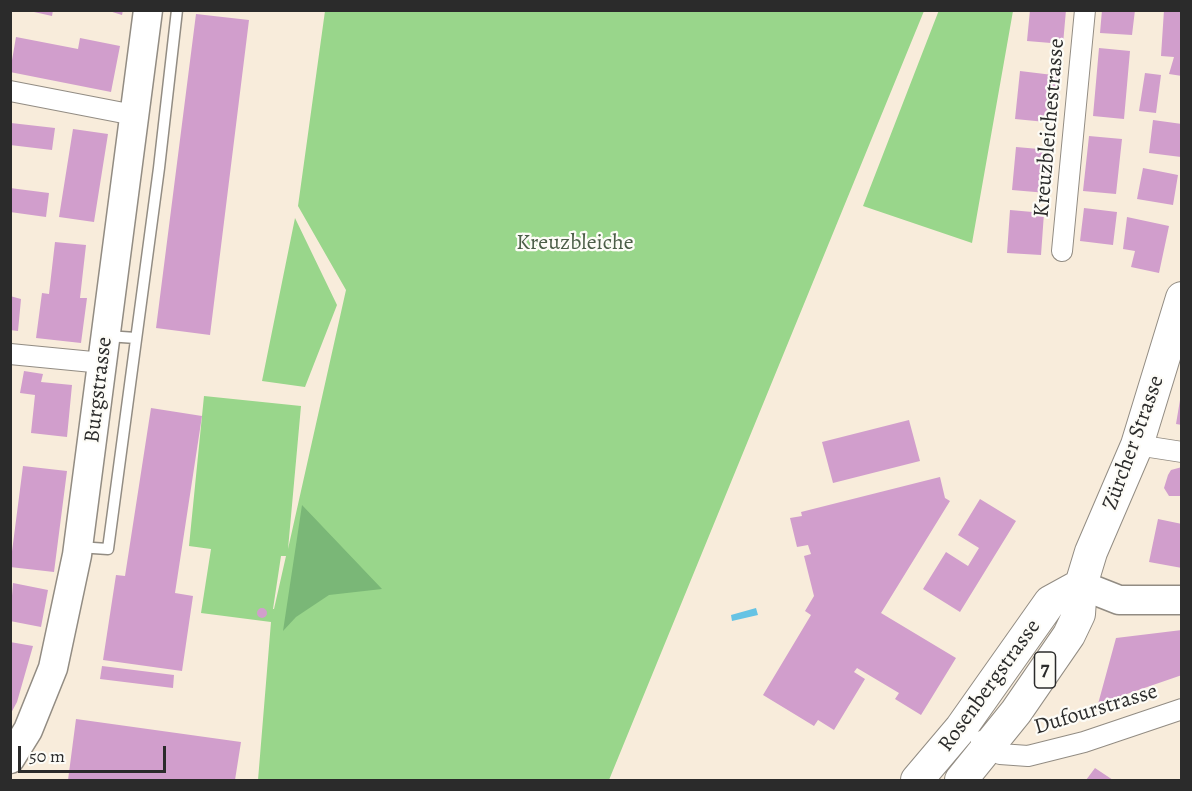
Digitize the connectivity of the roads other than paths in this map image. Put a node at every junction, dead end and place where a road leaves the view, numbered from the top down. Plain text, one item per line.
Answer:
1 (148, 10) edge
2 (177, 10) edge
3 (1085, 10) edge
4 (10, 91) edge
5 (134, 115) junction
6 (1062, 251) dead end
7 (1182, 298) edge
8 (136, 338) junction
9 (104, 349) junction
10 (10, 354) edge
11 (1137, 445) junction
12 (1182, 452) edge
13 (78, 547) junction
14 (1080, 585) junction
15 (1182, 600) edge
16 (1182, 709) edge
17 (961, 728) junction
18 (989, 747) junction
19 (10, 759) edge
20 (917, 780) edge
21 (961, 780) edge

1 - 5 main road, Burgstrasse
2 - 8 lane
3 - 6 street, Kreuzbleichestrasse
4 - 5 street
5 - 9 main road, Burgstrasse
7 - 11 main road, Zürcher Strasse / 7
8 - 9 lane
8 - 13 lane
9 - 10 street
9 - 13 main road, Burgstrasse
11 - 12 street
11 - 14 main road, Zürcher Strasse / 7
13 - 19 main road, Burgstrasse
14 - 15 main road
14 - 17 main road, Rosenbergstrasse / 7
14 - 18 main road, Rosenbergstrasse / 7
16 - 18 street, Dufourstrasse
17 - 18 street, Dufourstrasse
17 - 20 main road, Rosenbergstrasse / 7
18 - 21 main road, Rosenbergstrasse / 7

